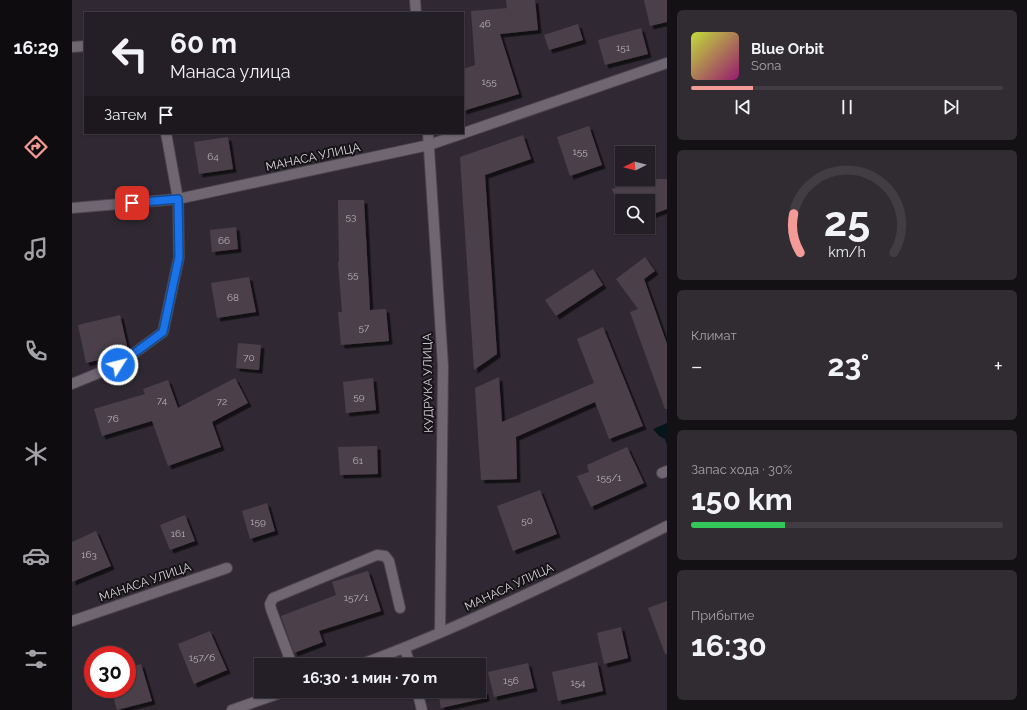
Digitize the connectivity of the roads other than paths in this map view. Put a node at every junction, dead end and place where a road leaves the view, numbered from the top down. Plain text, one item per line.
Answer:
1 (415, 0) edge
2 (416, 12) edge
3 (84, 46) edge
4 (72, 47) edge
5 (667, 62) edge
6 (464, 133) edge
7 (166, 134) edge
8 (428, 134) edge
9 (461, 134) edge
10 (429, 145) junction
11 (178, 199) junction
12 (72, 208) edge
13 (72, 384) edge
14 (667, 526) edge
15 (227, 568) dead end
16 (400, 608) dead end
17 (72, 621) edge
18 (440, 633) junction
19 (405, 649) junction
20 (289, 658) edge
21 (379, 658) edge
22 (408, 658) edge
23 (266, 698) edge
24 (419, 698) edge
25 (232, 710) edge
26 (422, 710) edge

1 - 2 street
3 - 4 street
5 - 6 street, МАНАСА УЛИЦА
7 - 11 street
8 - 10 street, КУДРУКА УЛИЦА
9 - 10 street, МАНАСА УЛИЦА
10 - 11 street, МАНАСА УЛИЦА
10 - 18 street, КУДРУКА УЛИЦА
11 - 12 street, МАНАСА УЛИЦА
11 - 13 street
14 - 18 street, МАНАСА УЛИЦА
15 - 17 street, МАНАСА УЛИЦА
16 - 20 street
18 - 19 street, МАНАСА УЛИЦА
19 - 21 street, МАНАСА УЛИЦА
19 - 22 street
23 - 25 street
24 - 26 street

